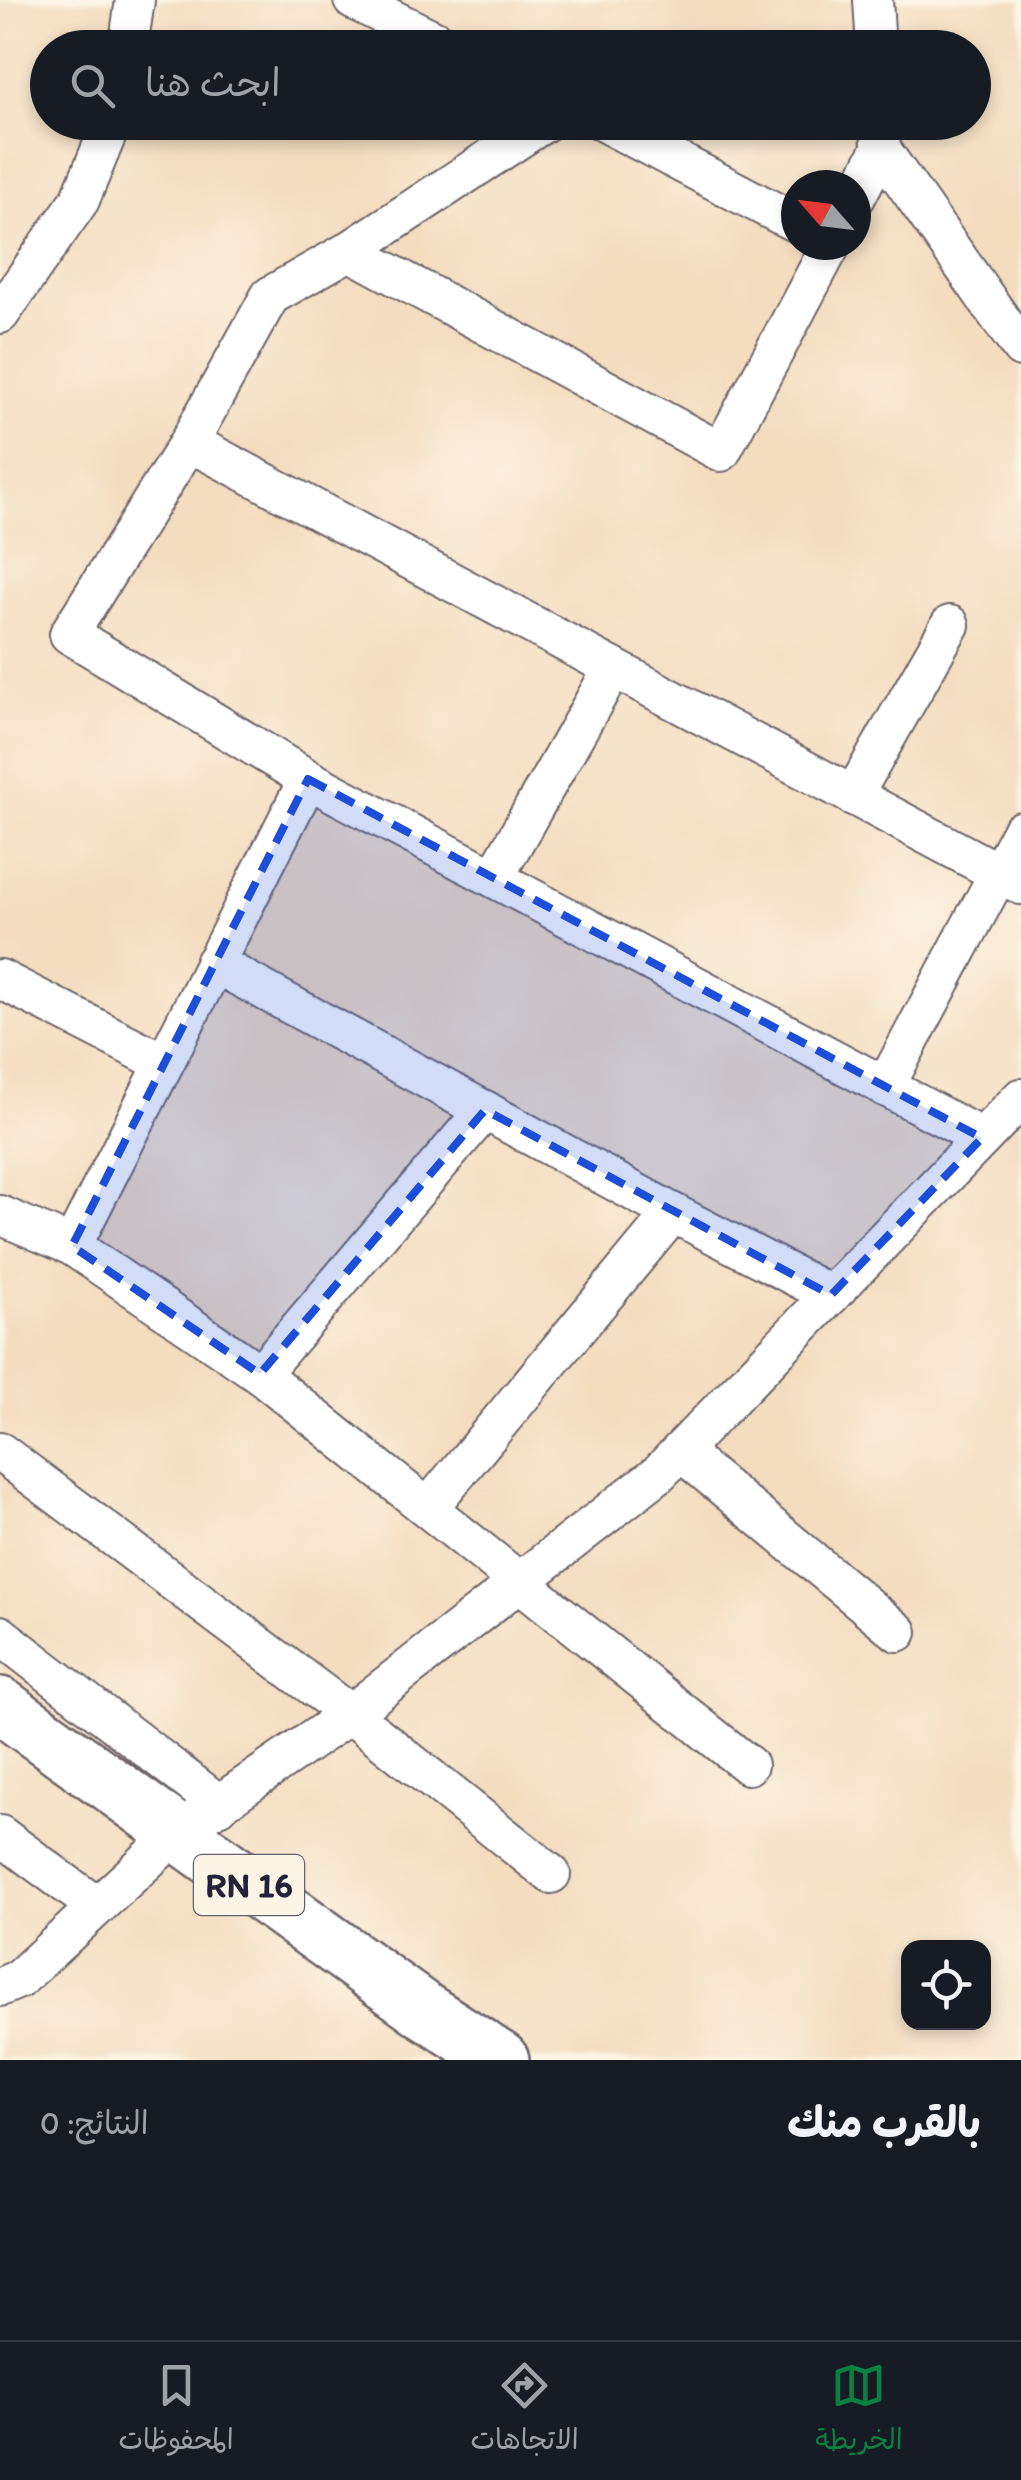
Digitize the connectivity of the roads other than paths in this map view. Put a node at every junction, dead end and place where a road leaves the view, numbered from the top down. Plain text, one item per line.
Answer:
1 (135, 0) edge
2 (353, 0) edge
3 (868, 2) edge
4 (131, 30) edge
5 (414, 30) edge
6 (873, 30) edge
7 (105, 140) edge
8 (518, 140) edge
9 (637, 140) edge
10 (878, 140) edge
11 (883, 140) edge
12 (867, 170) edge
13 (781, 215) edge
14 (349, 251) junction
15 (823, 260) edge
16 (0, 314) edge
17 (1021, 348) edge
18 (189, 442) junction
19 (950, 626) dead end
20 (613, 668) junction
21 (308, 779) junction
22 (854, 796) junction
23 (1021, 831) edge
24 (494, 878) junction
25 (1009, 878) edge
26 (214, 963) junction
27 (0, 980) edge
28 (164, 1063) junction
29 (885, 1086) junction
30 (1021, 1098) edge
31 (484, 1110) junction
32 (982, 1138) junction
33 (673, 1213) junction
34 (0, 1215) edge
35 (72, 1246) junction
36 (831, 1294) junction
37 (260, 1374) junction
38 (680, 1451) junction
39 (0, 1452) edge
40 (428, 1508) junction
41 (520, 1582) junction
42 (898, 1632) dead end
43 (0, 1634) edge
44 (0, 1705) edge
45 (350, 1714) junction
46 (748, 1765) dead end
47 (198, 1819) junction
48 (0, 1835) edge
49 (551, 1874) dead end
50 (96, 1906) junction
51 (0, 1987) edge
52 (500, 2060) edge

1 - 4 street
2 - 5 street
3 - 6 street
7 - 16 street
8 - 14 street
9 - 13 street
10 - 12 street
11 - 17 street
14 - 15 street
14 - 18 street
18 - 20 street
18 - 21 street
19 - 22 street
20 - 22 street
20 - 24 street
21 - 24 street
21 - 26 street
22 - 25 street
23 - 25 street
24 - 29 street
25 - 29 street
26 - 28 street
26 - 31 street
27 - 28 street
28 - 35 street
29 - 32 street
30 - 32 street
31 - 33 street
31 - 37 street
32 - 36 street
33 - 36 street
33 - 40 street
34 - 35 street
35 - 37 street
36 - 38 street
37 - 40 street
38 - 41 street
38 - 42 street
39 - 45 street
40 - 41 street
41 - 45 street
41 - 46 street
43 - 47 street
44 - 47 main road, RN 16
45 - 47 street
45 - 49 street
47 - 50 street
47 - 52 main road, RN 16
48 - 50 street
50 - 51 street

